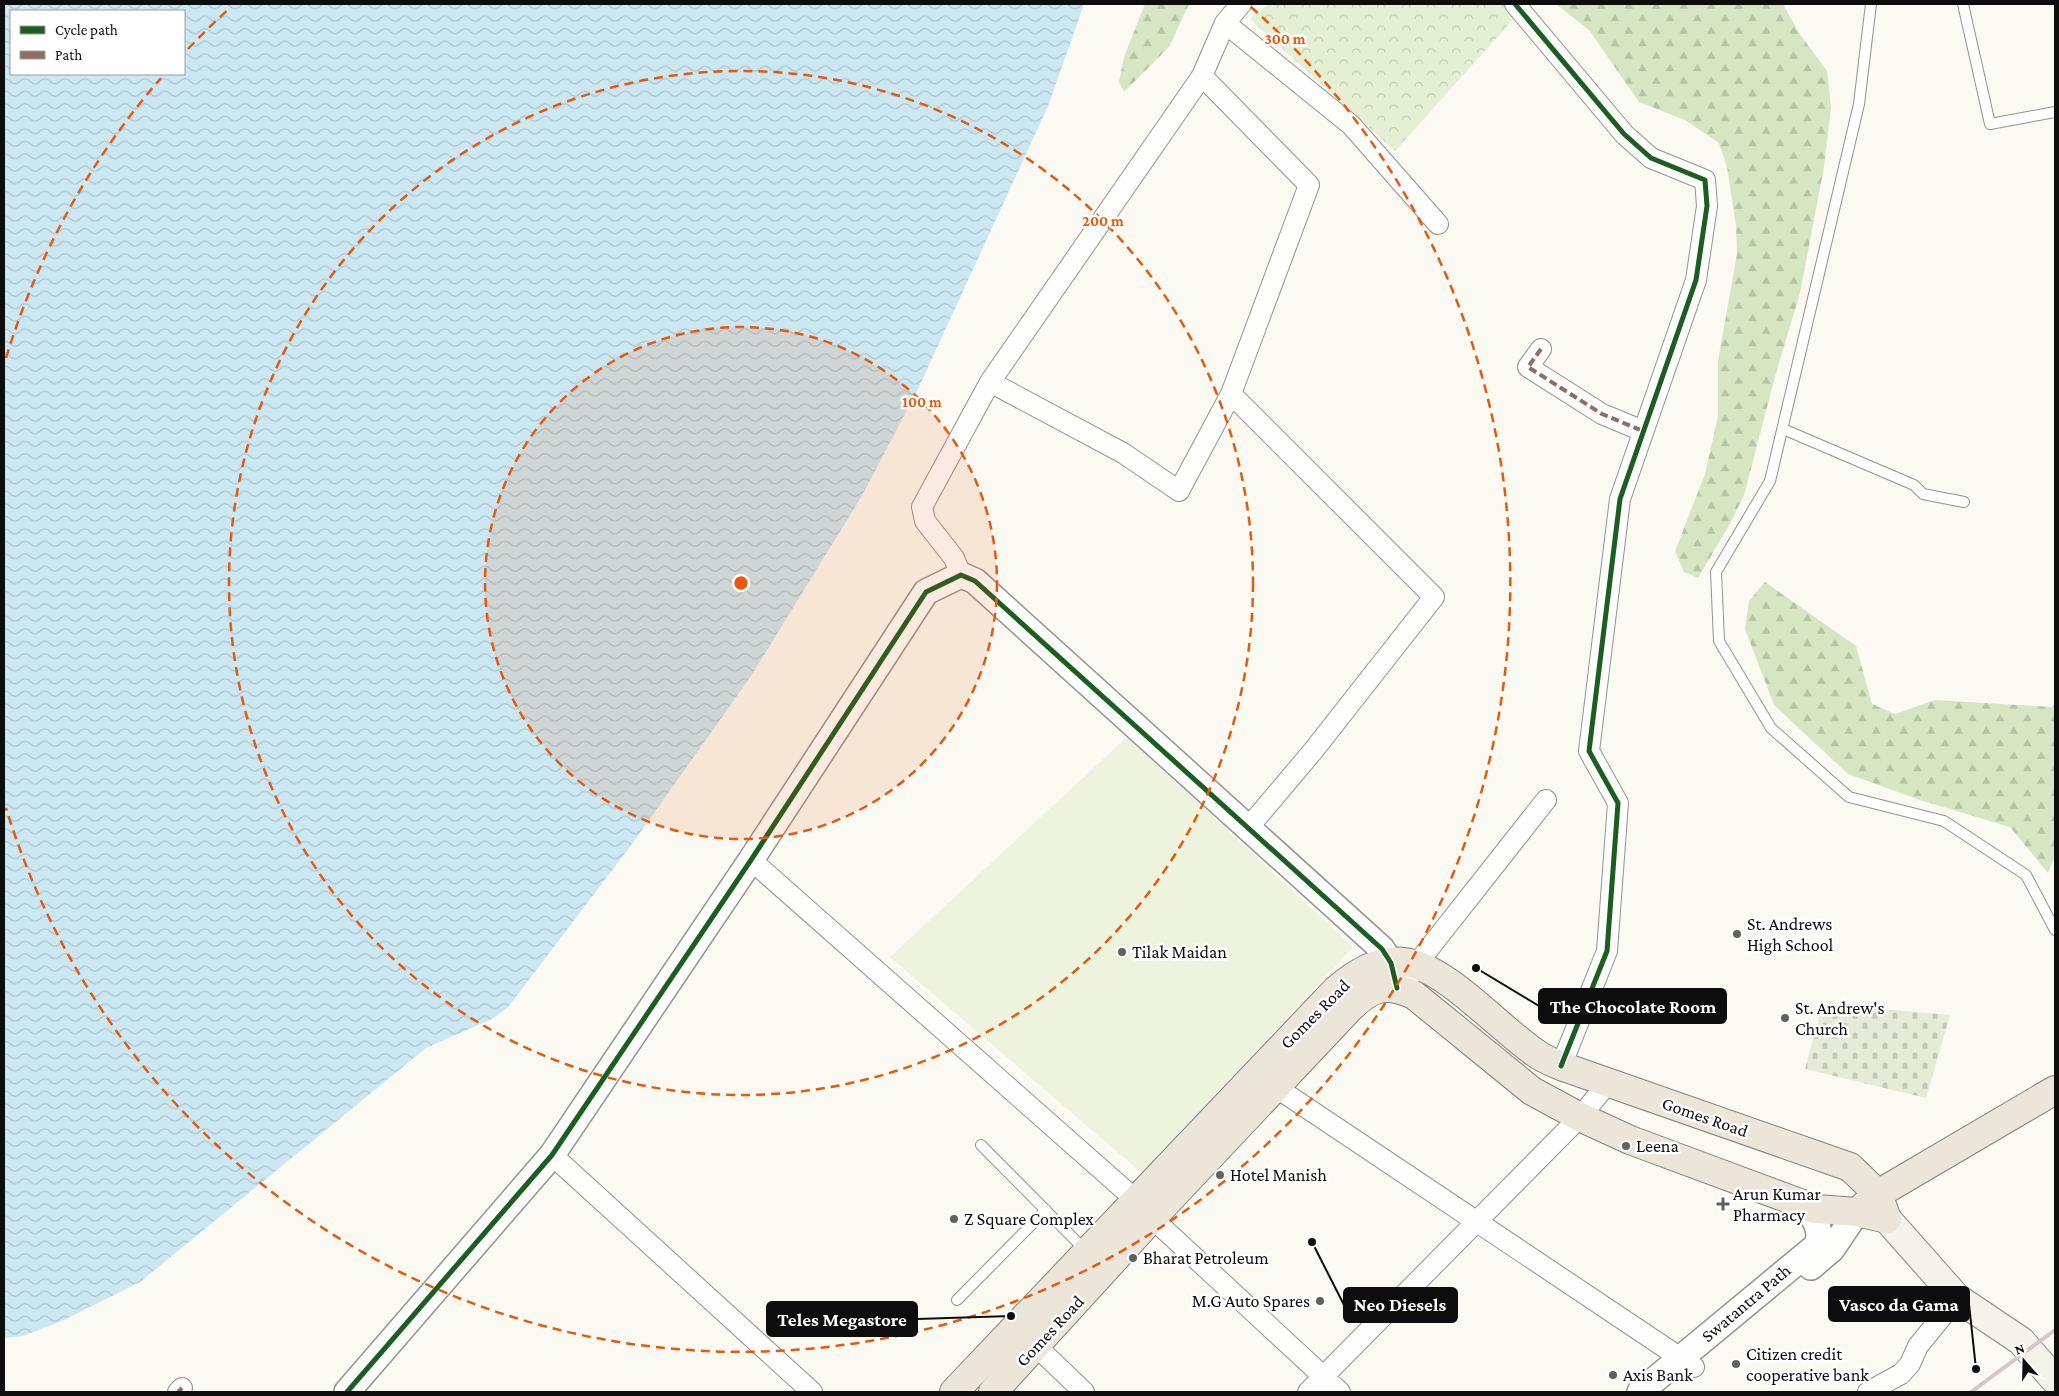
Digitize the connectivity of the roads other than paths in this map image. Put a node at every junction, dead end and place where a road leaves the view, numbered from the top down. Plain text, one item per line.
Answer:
1 (1241, 4) edge
2 (1515, 4) edge
3 (1871, 4) edge
4 (1963, 4) edge
5 (1225, 23) junction
6 (1202, 76) junction
7 (2055, 112) edge
8 (1438, 224) dead end
9 (1540, 349) dead end
10 (990, 382) junction
11 (1231, 394) junction
12 (1783, 429) junction
13 (1642, 431) junction
14 (1964, 502) dead end
15 (960, 575) junction
16 (1546, 800) dead end
17 (1248, 828) junction
18 (751, 860) junction
19 (2055, 930) edge
20 (1402, 976) junction
21 (1561, 1066) junction
22 (1608, 1083) junction
23 (1277, 1088) junction
24 (2055, 1090) edge
25 (1580, 1117) junction
26 (980, 1145) dead end
27 (552, 1155) junction
28 (1878, 1194) junction
29 (1802, 1204) junction
30 (1046, 1210) junction
31 (1145, 1210) junction
32 (1857, 1212) junction
33 (1887, 1219) junction
34 (1475, 1222) junction
35 (1088, 1253) junction
36 (1957, 1298) junction
37 (957, 1300) dead end
38 (1036, 1346) junction
39 (1687, 1362) junction
40 (1324, 1377) junction
41 (2055, 1380) edge
42 (348, 1392) edge
43 (812, 1392) edge
44 (954, 1392) edge
45 (992, 1392) edge
46 (1084, 1392) edge
47 (1308, 1392) edge
48 (1340, 1392) edge
49 (1640, 1392) edge
50 (1665, 1392) edge
51 (1868, 1392) edge

1 - 5 street
2 - 13 street
3 - 12 lane
4 - 7 lane
5 - 6 street
5 - 8 street
6 - 10 street
6 - 11 street
9 - 13 street
10 - 11 street
10 - 15 street
11 - 17 street
12 - 14 lane
12 - 19 lane
13 - 21 street
15 - 17 street
15 - 18 street
16 - 20 street
17 - 20 street
18 - 27 street
18 - 31 street
20 - 21 main road, Gomes Road
20 - 23 main road, Gomes Road
20 - 25 main road
20 - 31 main road, Gomes Road
21 - 22 main road, Gomes Road
22 - 25 street
22 - 28 main road, Gomes Road
23 - 31 main road, Gomes Road
23 - 34 street
24 - 28 main road
25 - 29 main road
25 - 34 street
26 - 30 lane
27 - 42 street
27 - 43 street
28 - 32 main road
28 - 33 main road
29 - 32 main road
29 - 39 street, Swatantra Path
30 - 35 lane
30 - 37 lane
31 - 35 main road, Gomes Road
31 - 38 main road, Gomes Road
31 - 40 street
32 - 33 main road
32 - 39 street, Swatantra Path
33 - 36 main road
34 - 39 street
34 - 40 street
35 - 44 main road, Gomes Road
36 - 41 main road
36 - 51 street
38 - 45 main road, Gomes Road
38 - 46 street
39 - 49 street, Swatantra Path
39 - 50 street, Swatantra Path
40 - 47 street
40 - 48 street

